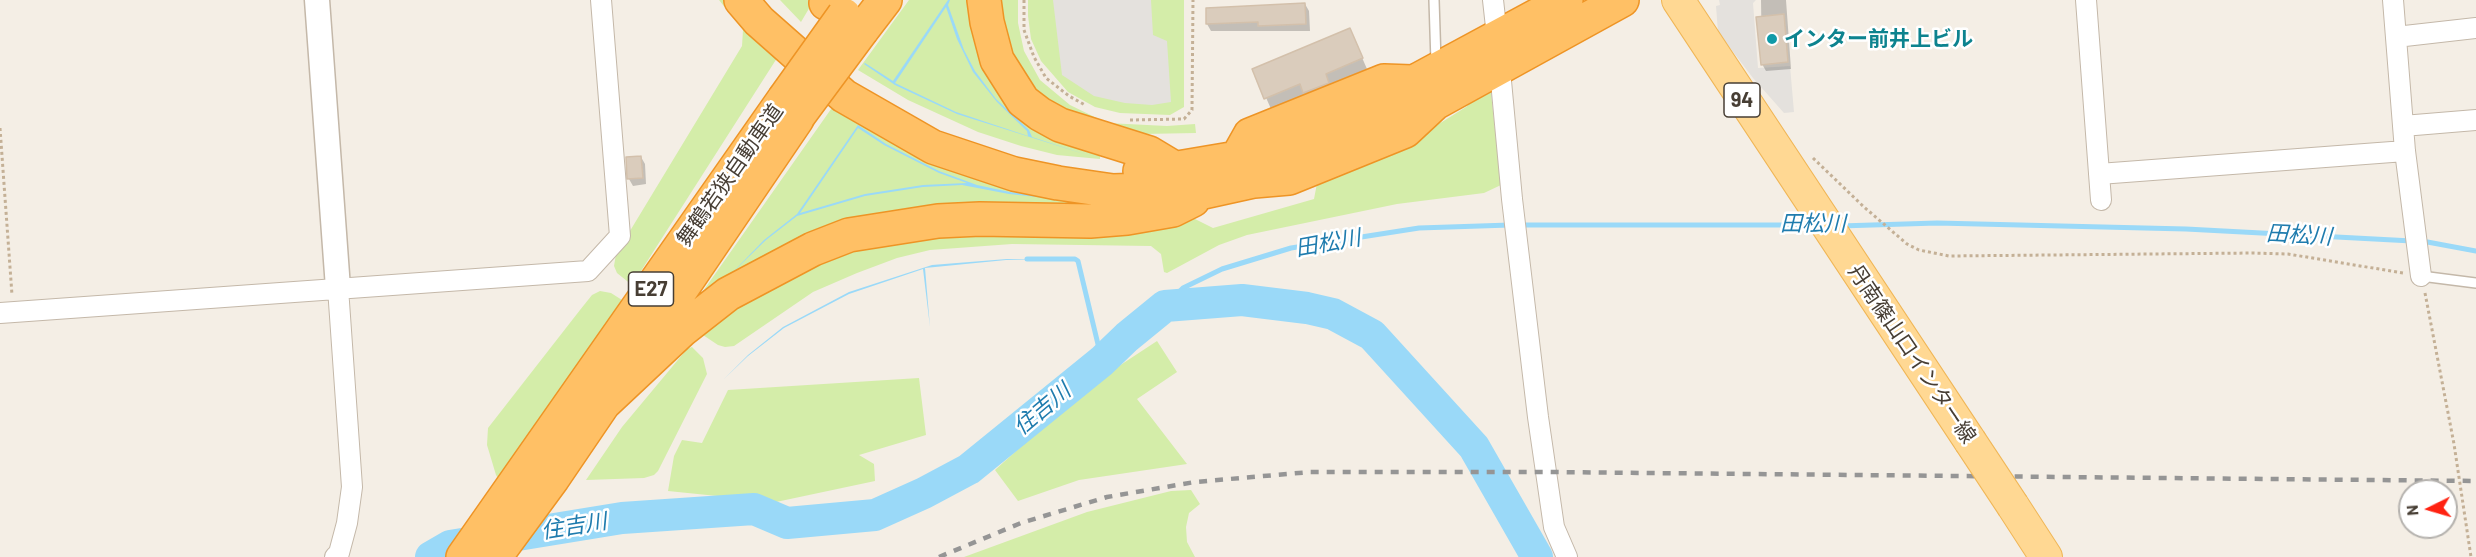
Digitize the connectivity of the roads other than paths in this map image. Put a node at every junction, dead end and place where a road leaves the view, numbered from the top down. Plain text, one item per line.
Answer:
1 (317, 0) edge
2 (601, 0) edge
3 (741, 0) edge
4 (767, 0) edge
5 (885, 0) edge
6 (984, 0) edge
7 (1434, 0) edge
8 (1493, 0) edge
9 (1566, 0) edge
10 (1622, 0) edge
11 (1678, 0) edge
12 (2086, 0) edge
13 (2393, 0) edge
14 (843, 10) edge
15 (1496, 27) dead end
16 (1533, 28) junction
17 (2476, 28) edge
18 (2396, 37) junction
19 (1501, 81) dead end
20 (1428, 85) junction
21 (784, 101) junction
22 (2476, 120) edge
23 (2403, 126) junction
24 (2405, 151) junction
25 (1174, 168) junction
26 (1246, 170) junction
27 (2099, 174) junction
28 (1204, 192) junction
29 (2101, 200) dead end
30 (2420, 268) joint
31 (2476, 283) edge
32 (338, 288) junction
33 (6, 312) edge
34 (602, 405) junction
35 (335, 557) edge
36 (463, 557) edge
37 (495, 557) edge
38 (1567, 557) edge
39 (2046, 557) edge

1 - 32 street
2 - 32 street
3 - 28 highway
4 - 25 highway
5 - 14 highway, 舞鶴若狭自動車道 / E27
6 - 25 highway
7 - 20 lane
8 - 15 street
9 - 16 highway
10 - 16 highway
11 - 39 main road, 丹南篠山口インター線 / 94, bridge
12 - 27 street
13 - 18 street
14 - 21 highway, 舞鶴若狭自動車道 / E27, bridge
14 - 21 highway
16 - 20 highway
17 - 18 street
18 - 23 street
19 - 38 street
20 - 26 highway
20 - 26 highway
21 - 34 highway, 舞鶴若狭自動車道 / E27
21 - 36 highway, 舞鶴若狭自動車道 / E27
22 - 23 street
23 - 24 street
24 - 27 street
24 - 30 street
25 - 26 highway
26 - 28 highway
27 - 29 street
28 - 34 highway
30 - 31 lane
32 - 33 street
32 - 35 street
34 - 37 highway, 舞鶴若狭自動車道 / E27

